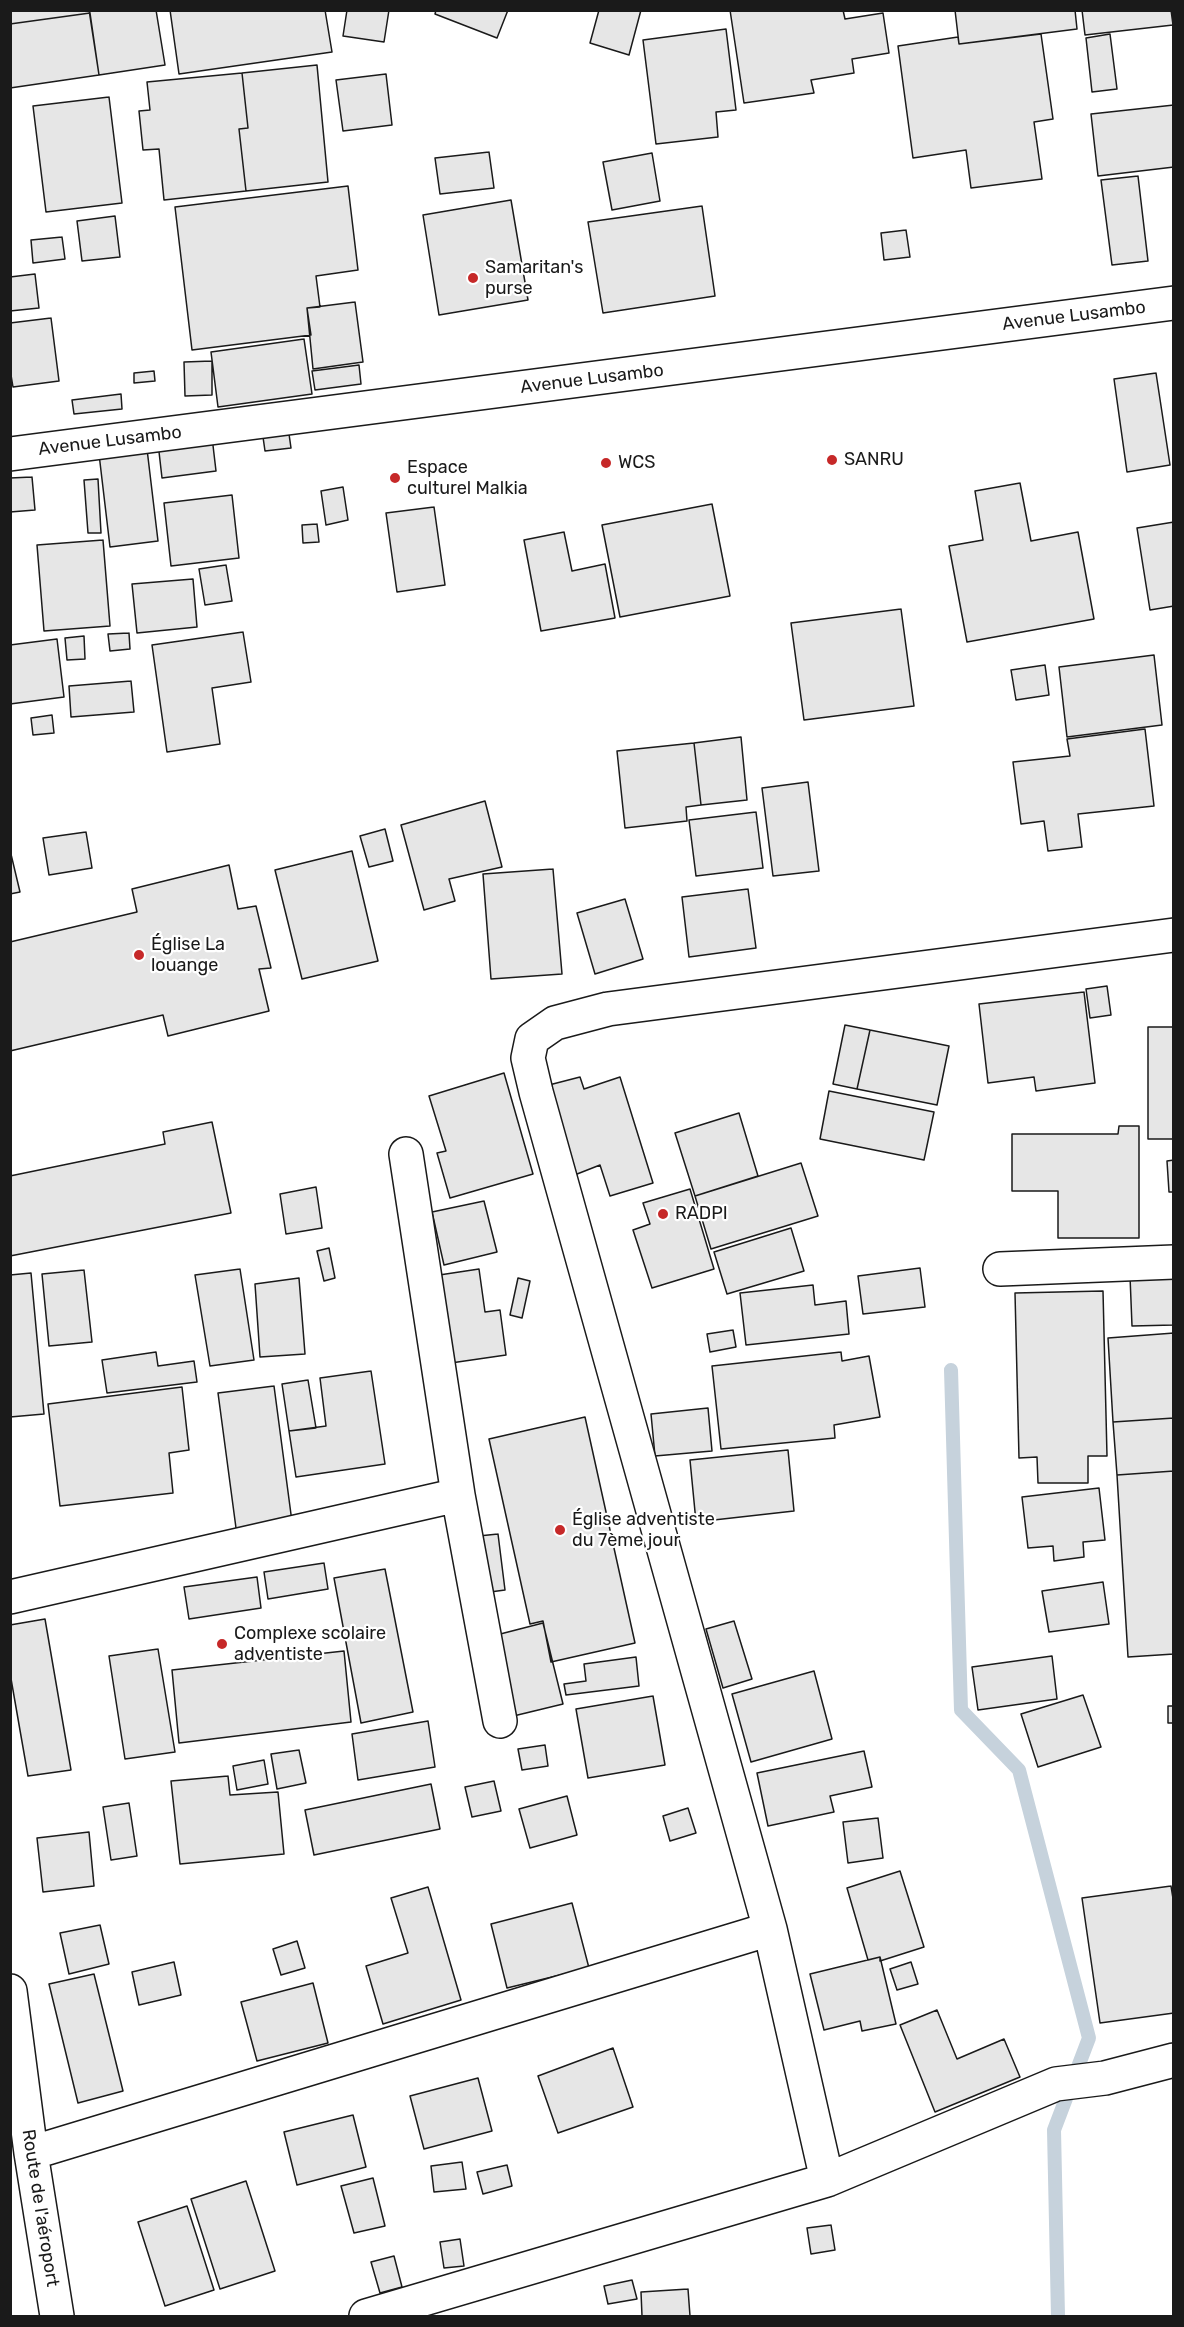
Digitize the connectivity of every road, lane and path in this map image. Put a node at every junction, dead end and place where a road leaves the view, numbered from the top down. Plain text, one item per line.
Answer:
1 (1173, 303) edge
2 (10, 454) edge
3 (1173, 935) edge
4 (406, 1154) dead end
5 (1173, 1262) edge
6 (1000, 1269) dead end
7 (458, 1495) junction
8 (10, 1597) edge
9 (500, 1721) dead end
10 (770, 1929) junction
11 (10, 1991) edge
12 (1173, 2060) edge
13 (31, 2153) junction
14 (827, 2180) junction
15 (57, 2316) edge
16 (366, 2316) edge

1 - 2 street, Avenue Lusambo
3 - 10 street
4 - 7 street
5 - 6 street
7 - 8 street
7 - 9 street
10 - 13 street
10 - 14 street
11 - 13 street, Route de l'aéroport
12 - 14 street
13 - 15 street, Route de l'aéroport
14 - 16 street

